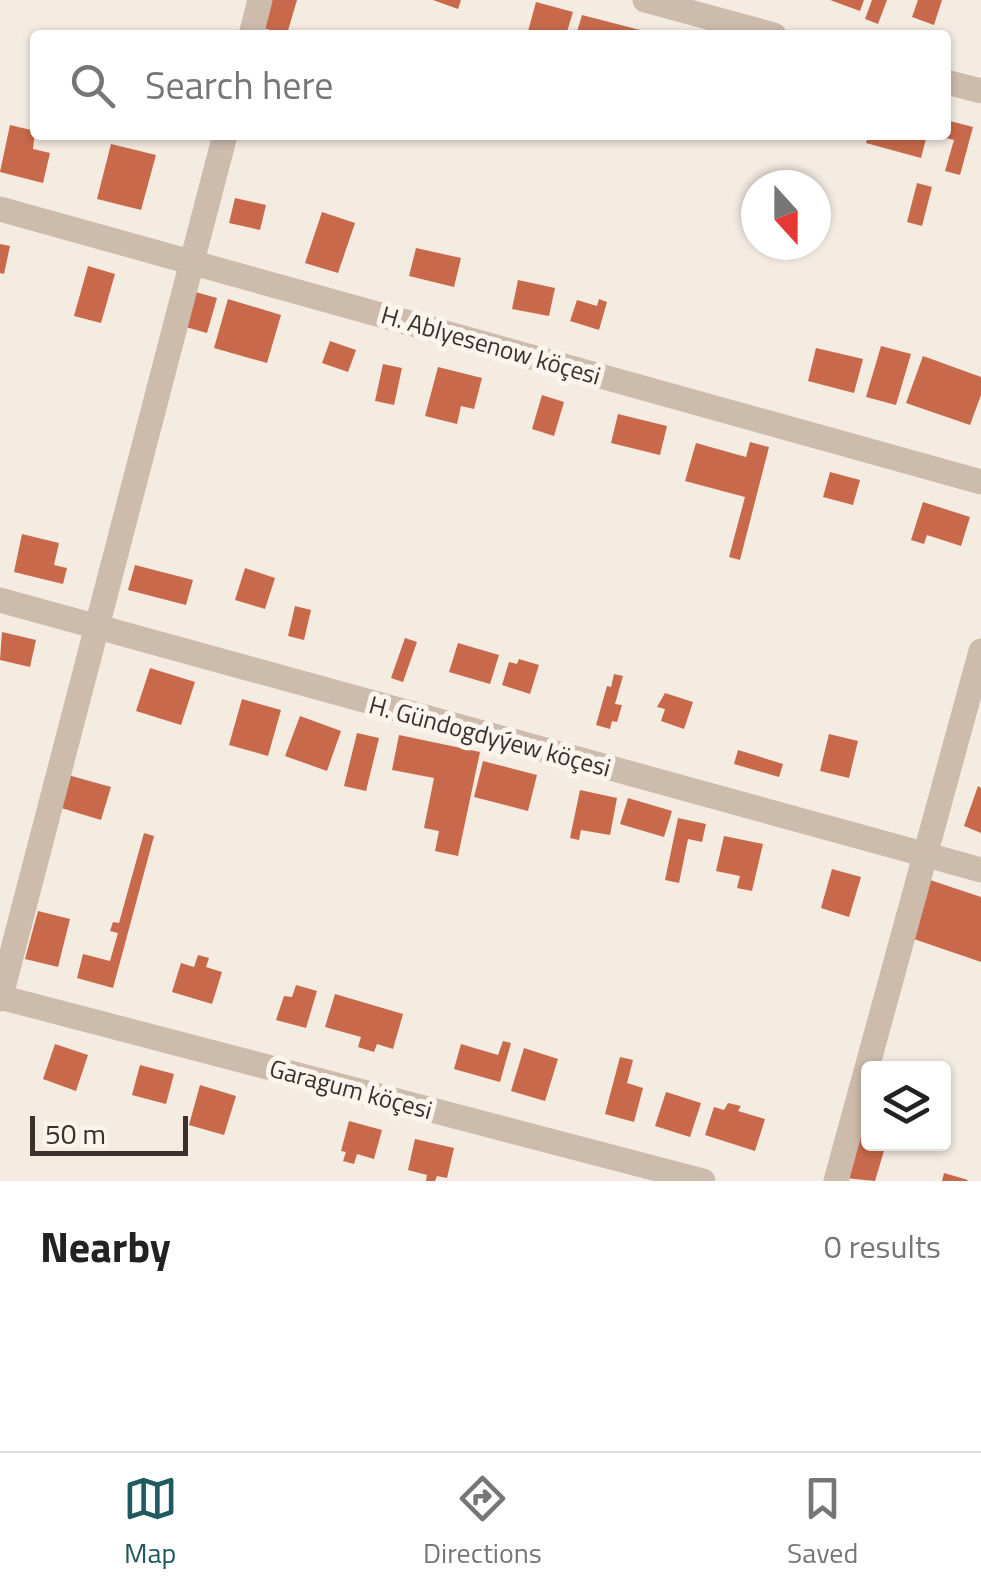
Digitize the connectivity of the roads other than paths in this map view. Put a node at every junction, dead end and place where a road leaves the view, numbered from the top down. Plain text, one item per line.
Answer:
1 (260, 0) edge
2 (646, 0) edge
3 (252, 30) edge
4 (756, 30) edge
5 (951, 83) edge
6 (981, 92) edge
7 (225, 140) edge
8 (0, 210) edge
9 (193, 262) junction
10 (981, 482) edge
11 (0, 600) edge
12 (98, 628) junction
13 (981, 650) edge
14 (926, 855) junction
15 (981, 870) edge
16 (0, 998) edge
17 (703, 1181) edge
18 (836, 1181) edge

1 - 3 street
2 - 4 street
5 - 6 street
7 - 9 street
8 - 9 street, H. Ablyesenow köçesi
9 - 10 street, H. Ablyesenow köçesi
9 - 12 street
11 - 12 street, H. Gündogdyýew köçesi
12 - 14 street, H. Gündogdyýew köçesi
12 - 16 street
13 - 14 street
14 - 15 street, H. Gündogdyýew köçesi
14 - 18 street
16 - 17 street, Garagum köçesi

